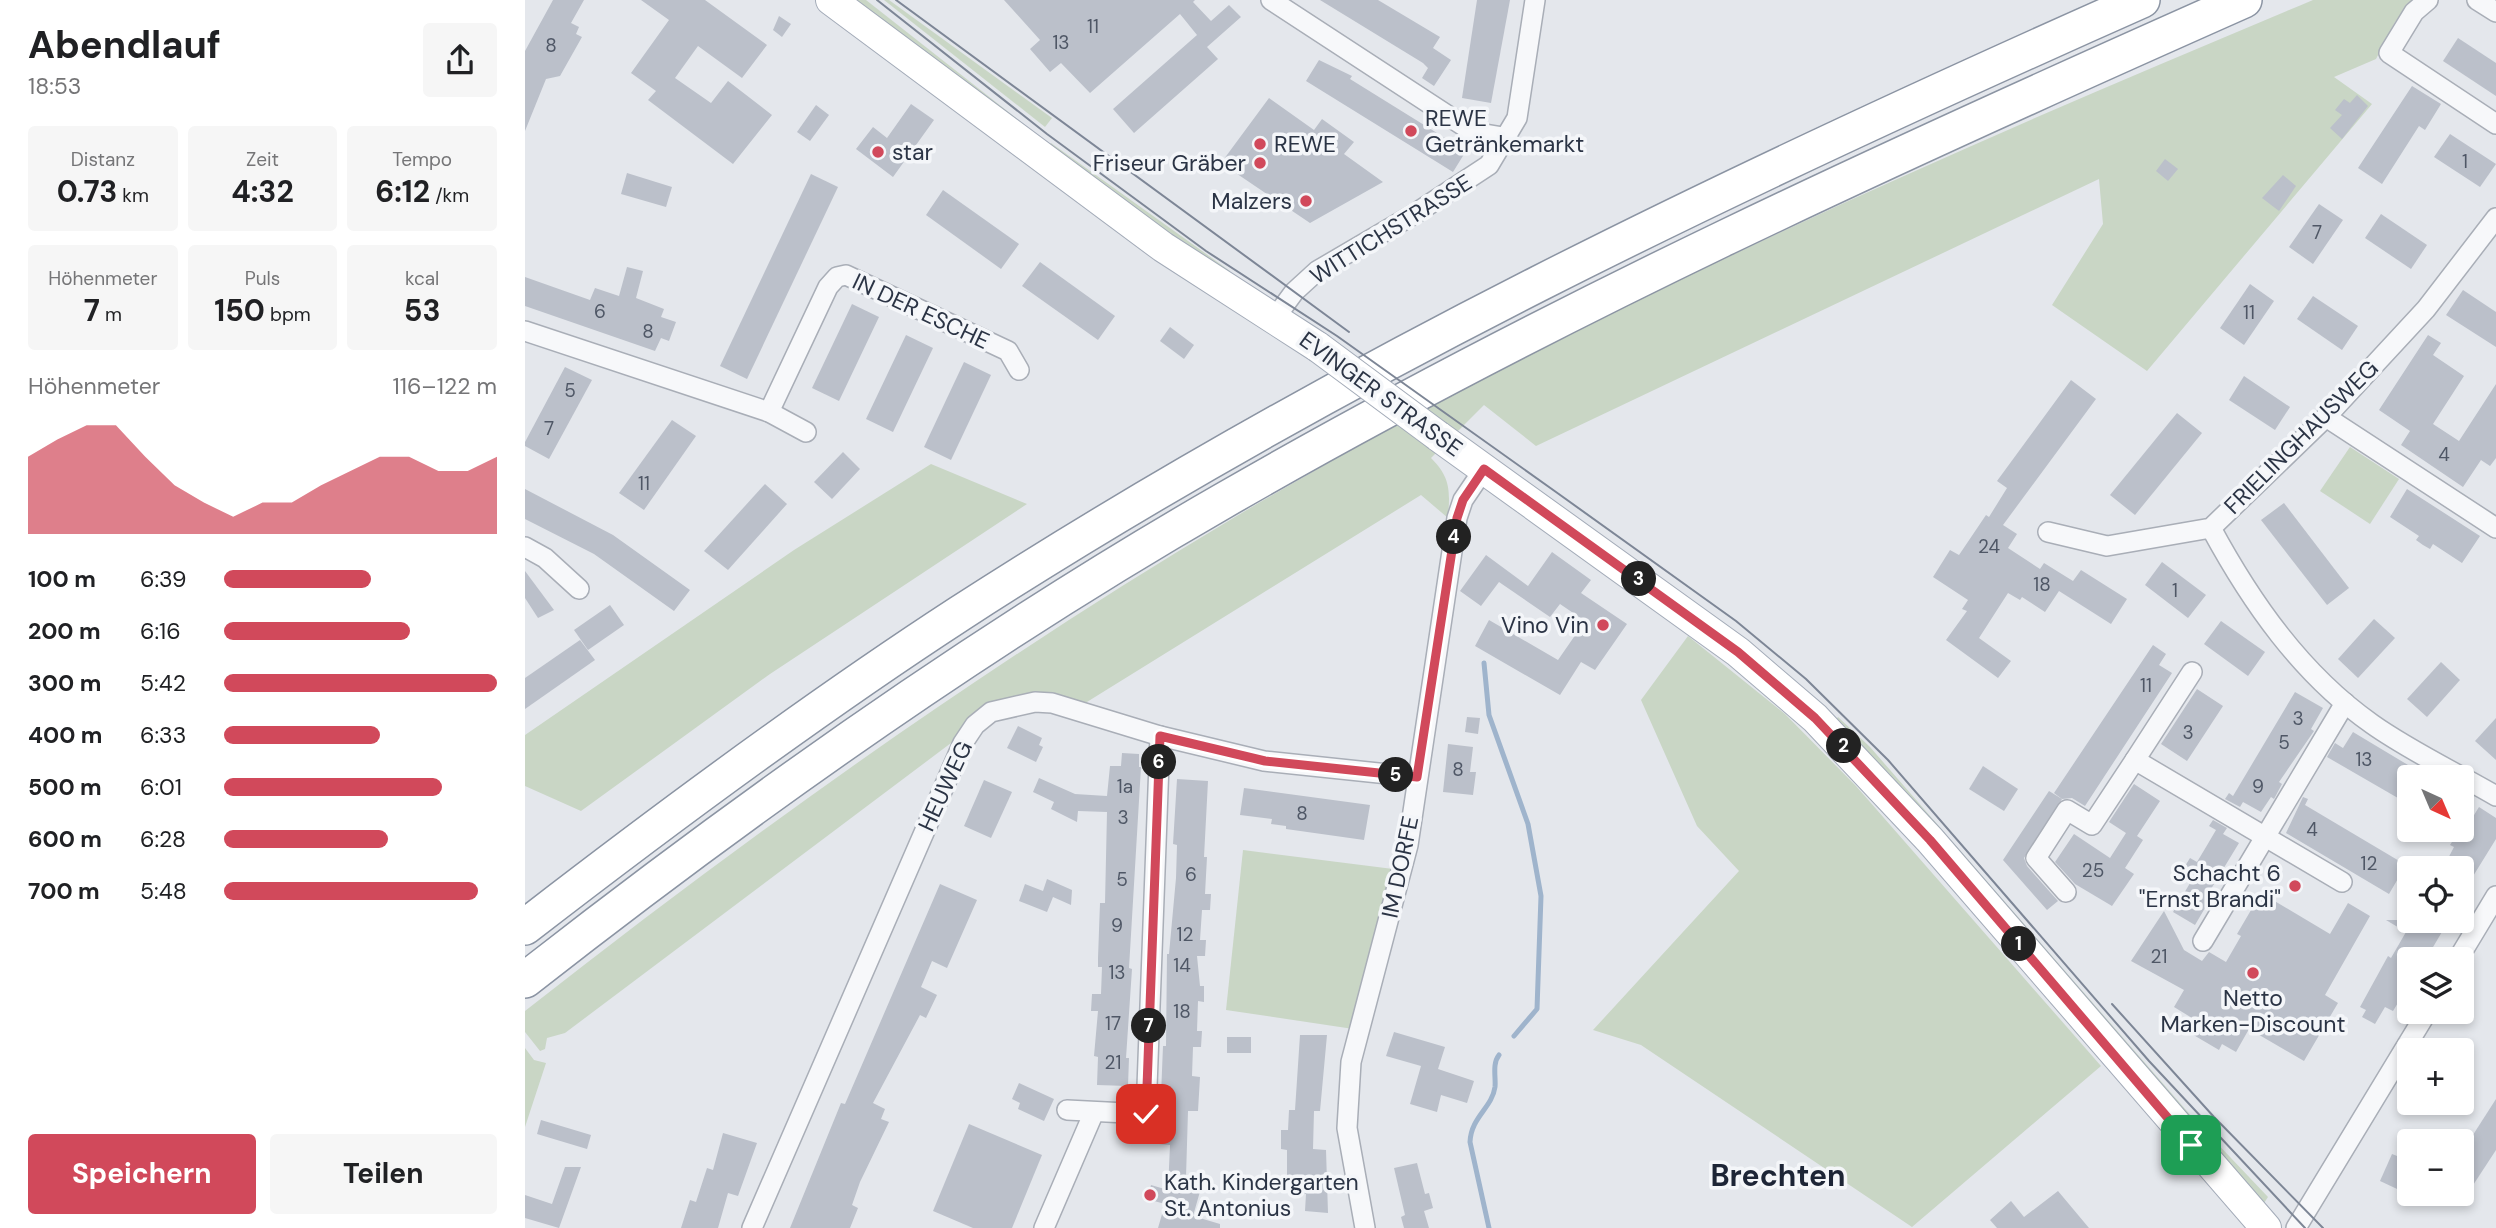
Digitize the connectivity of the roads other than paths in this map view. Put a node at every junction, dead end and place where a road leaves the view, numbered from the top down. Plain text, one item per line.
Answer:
1 (831, 0) edge
2 (1271, 0) edge
3 (1535, 0) edge
4 (2142, 0) edge
5 (2243, 0) edge
6 (2428, 0) edge
7 (2477, 0) edge
8 (2496, 12) edge
9 (2496, 124) edge
10 (1503, 137) junction
11 (2496, 218) edge
12 (1275, 318) junction
13 (525, 331) edge
14 (1019, 370) dead end
15 (769, 412) junction
16 (2326, 417) junction
17 (806, 432) dead end
18 (1484, 469) junction
19 (2211, 528) junction
20 (2496, 528) edge
21 (2048, 532) dead end
22 (525, 547) edge
23 (579, 589) dead end
24 (2192, 672) dead end
25 (2345, 702) junction
26 (1160, 736) junction
27 (2135, 760) junction
28 (1417, 777) junction
29 (2496, 796) edge
30 (2264, 836) junction
31 (2342, 882) dead end
32 (2066, 892) dead end
33 (2496, 896) edge
34 (525, 927) edge
35 (2203, 941) dead end
36 (2465, 947) edge
37 (525, 980) edge
38 (2420, 1024) edge
39 (1067, 1110) dead end
40 (1094, 1112) junction
41 (752, 1228) edge
42 (1044, 1228) edge
43 (1365, 1228) edge
44 (2266, 1228) edge
45 (2296, 1228) edge

1 - 12 main road, EVINGER STRASSE
2 - 10 street
3 - 10 street, WITTICHSTRASSE
4 - 34 highway
5 - 37 highway
6 - 9 street
7 - 8 street
10 - 12 street, WITTICHSTRASSE
11 - 16 street, FRIELINGHAUSWEG
12 - 18 main road, EVINGER STRASSE, bridge
13 - 15 street
14 - 15 street, IN DER ESCHE
15 - 17 street
16 - 19 street, FRIELINGHAUSWEG
16 - 20 street
18 - 28 street, IM DORFE
18 - 44 main road, EVINGER STRASSE
19 - 21 street, FRIELINGHAUSWEG
19 - 25 street
22 - 23 street
24 - 27 street
25 - 29 street
25 - 30 street
26 - 28 street, HEUWEG
26 - 40 street
26 - 41 street, HEUWEG
27 - 30 street
27 - 32 street
28 - 43 street, IM DORFE
30 - 31 street
30 - 35 street
33 - 36 street
38 - 45 street
39 - 40 street
40 - 42 street

